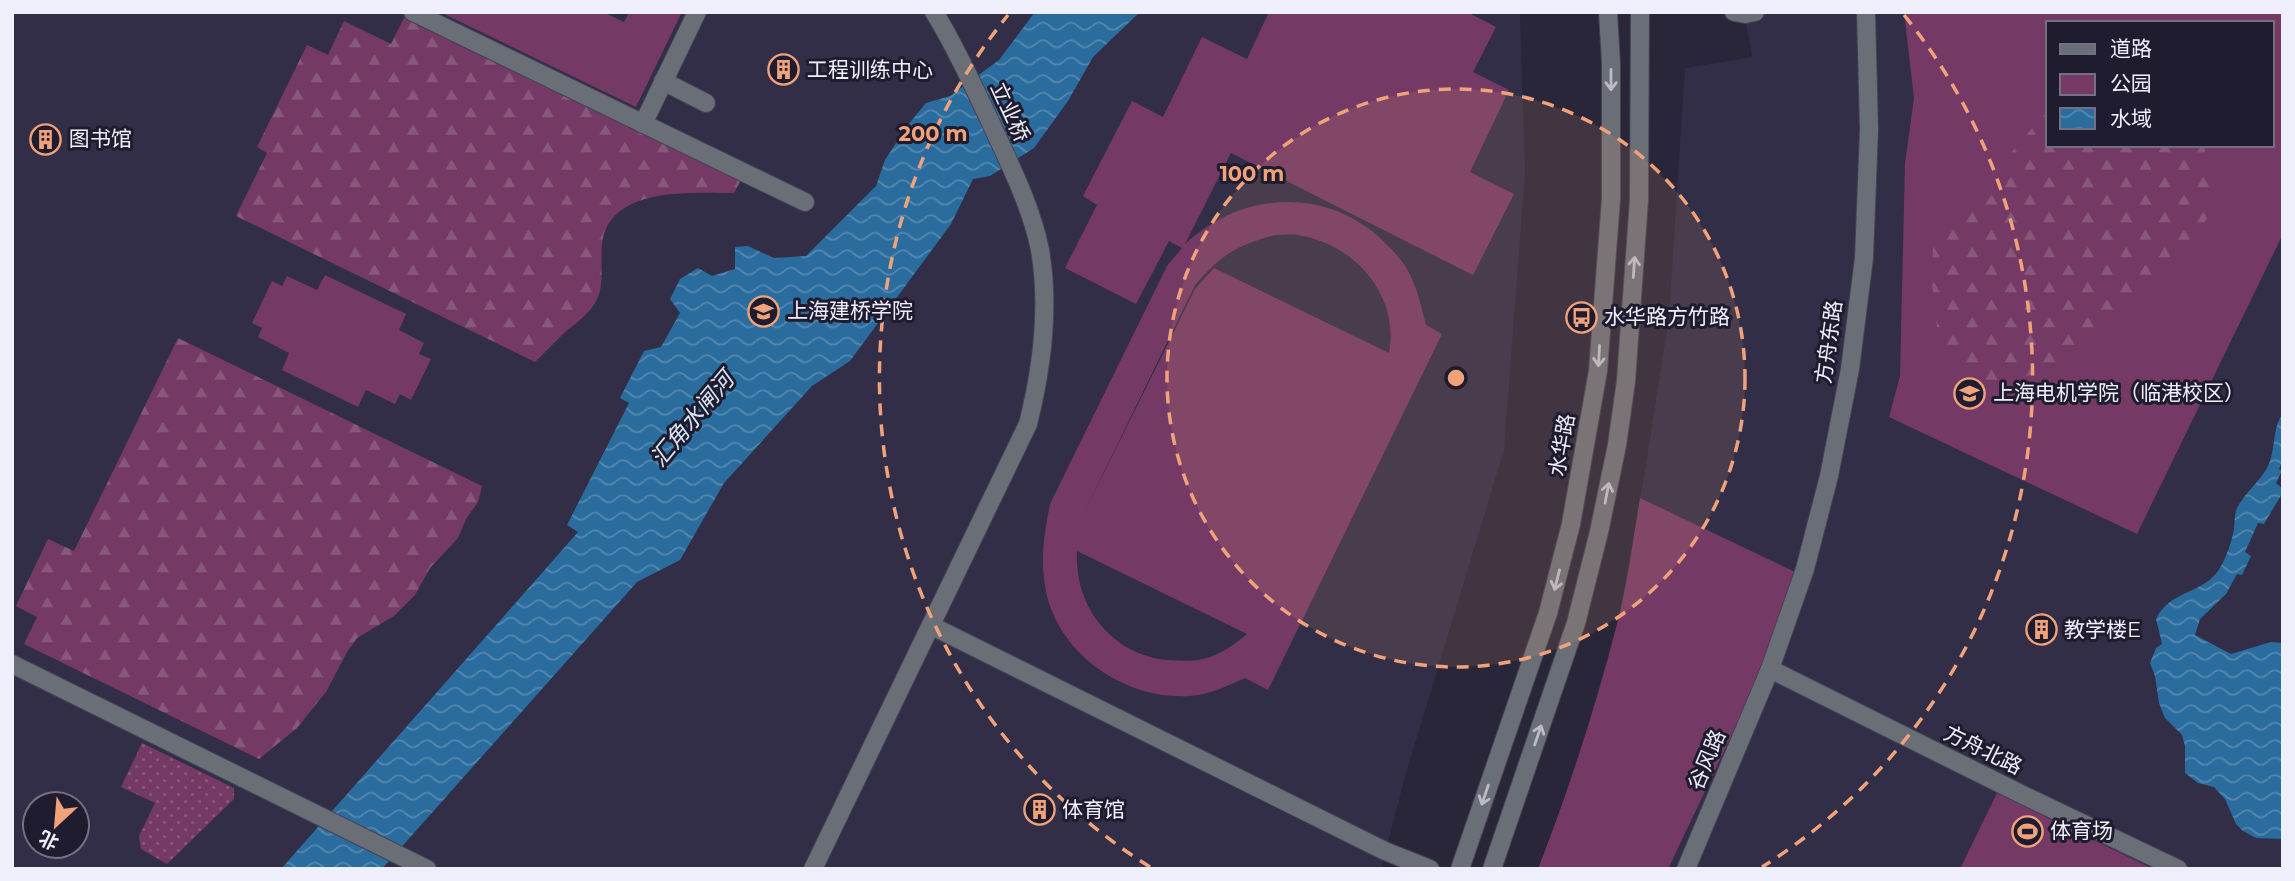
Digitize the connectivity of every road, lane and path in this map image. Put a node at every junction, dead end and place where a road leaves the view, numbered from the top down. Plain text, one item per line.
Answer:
1 (413, 12) edge
2 (697, 12) edge
3 (934, 12) edge
4 (1608, 12) edge
5 (1640, 12) edge
6 (1734, 12) edge
7 (1755, 12) edge
8 (1866, 12) edge
9 (663, 82) junction
10 (706, 103) dead end
11 (643, 124) junction
12 (805, 202) dead end
13 (932, 626) junction
14 (12, 664) edge
15 (1770, 669) junction
16 (427, 869) edge
17 (813, 869) edge
18 (1430, 869) edge
19 (1460, 869) edge
20 (1492, 869) edge
21 (1686, 869) edge
22 (2178, 869) edge

1 - 11 street
2 - 9 street
3 - 13 street, 立业桥
4 -> 19 street, 水华路
20 -> 5 street
6 - 7 street
8 - 15 street, 方舟东路
9 - 10 street
9 - 11 street
11 - 12 street
13 - 17 street, 立业桥
13 - 18 street
14 - 16 street
15 - 21 street, 谷风路
15 - 22 street, 方舟北路

